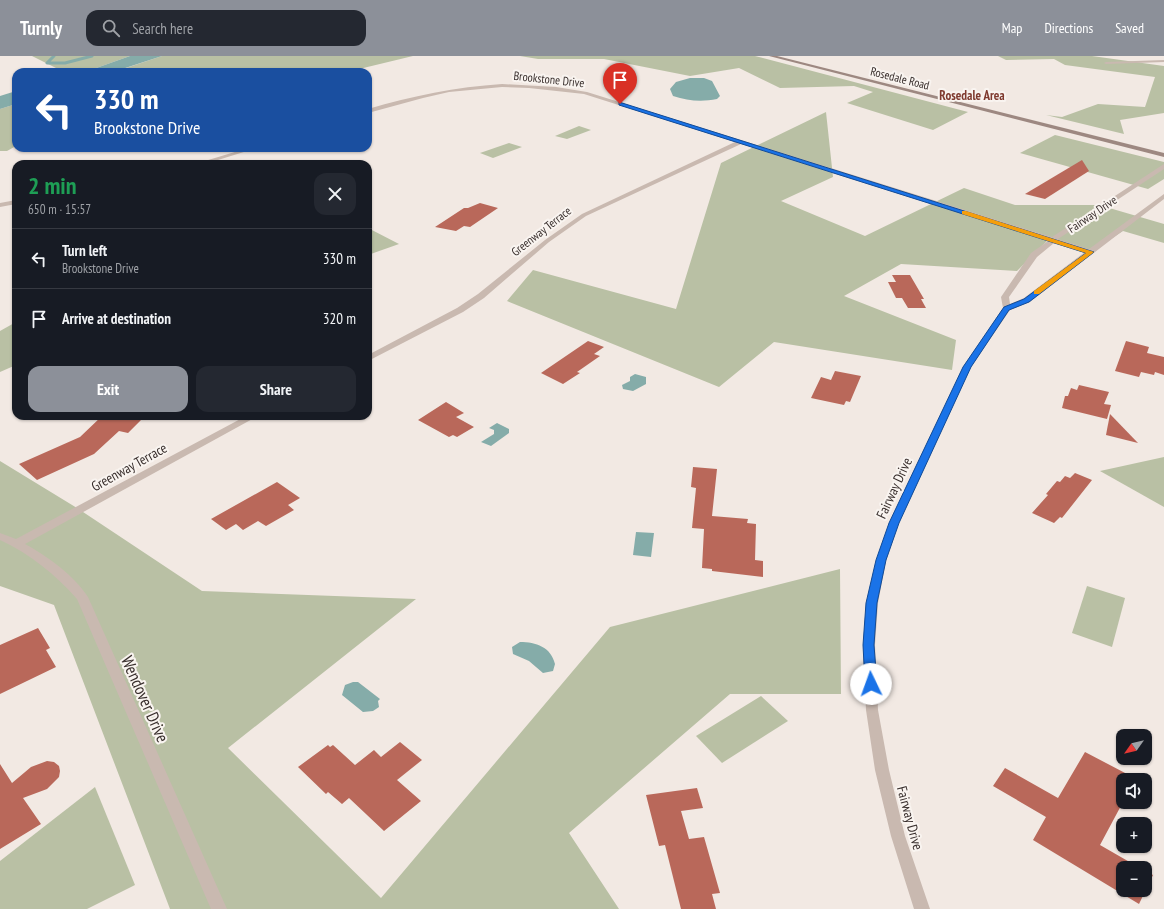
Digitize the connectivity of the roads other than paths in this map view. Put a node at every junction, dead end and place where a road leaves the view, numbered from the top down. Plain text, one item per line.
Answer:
1 (771, 56) edge
2 (1164, 61) edge
3 (1106, 63) dead end
4 (372, 110) edge
5 (740, 142) junction
6 (240, 152) edge
7 (1164, 155) edge
8 (212, 160) edge
9 (1164, 166) edge
10 (1164, 196) edge
11 (12, 203) edge
12 (0, 205) edge
13 (1053, 240) junction
14 (1091, 252) junction
15 (1007, 308) junction
16 (372, 356) edge
17 (246, 420) edge
18 (0, 536) edge
19 (18, 543) junction
20 (219, 909) edge
21 (922, 909) edge

1 - 7 street, Rosedale Road
2 - 3 street
4 - 5 street, Brookstone Drive
5 - 13 street, Brookstone Drive
5 - 16 street, Greenway Terrace
6 - 8 street
9 - 13 street, Fairway Drive
10 - 14 street, Fairway Drive
11 - 12 street
13 - 14 street, Brookstone Drive
13 - 15 street, Fairway Drive
14 - 15 street, Fairway Drive
15 - 21 street, Fairway Drive
17 - 19 street, Greenway Terrace
18 - 19 street, Wendover Drive
19 - 20 street, Wendover Drive

